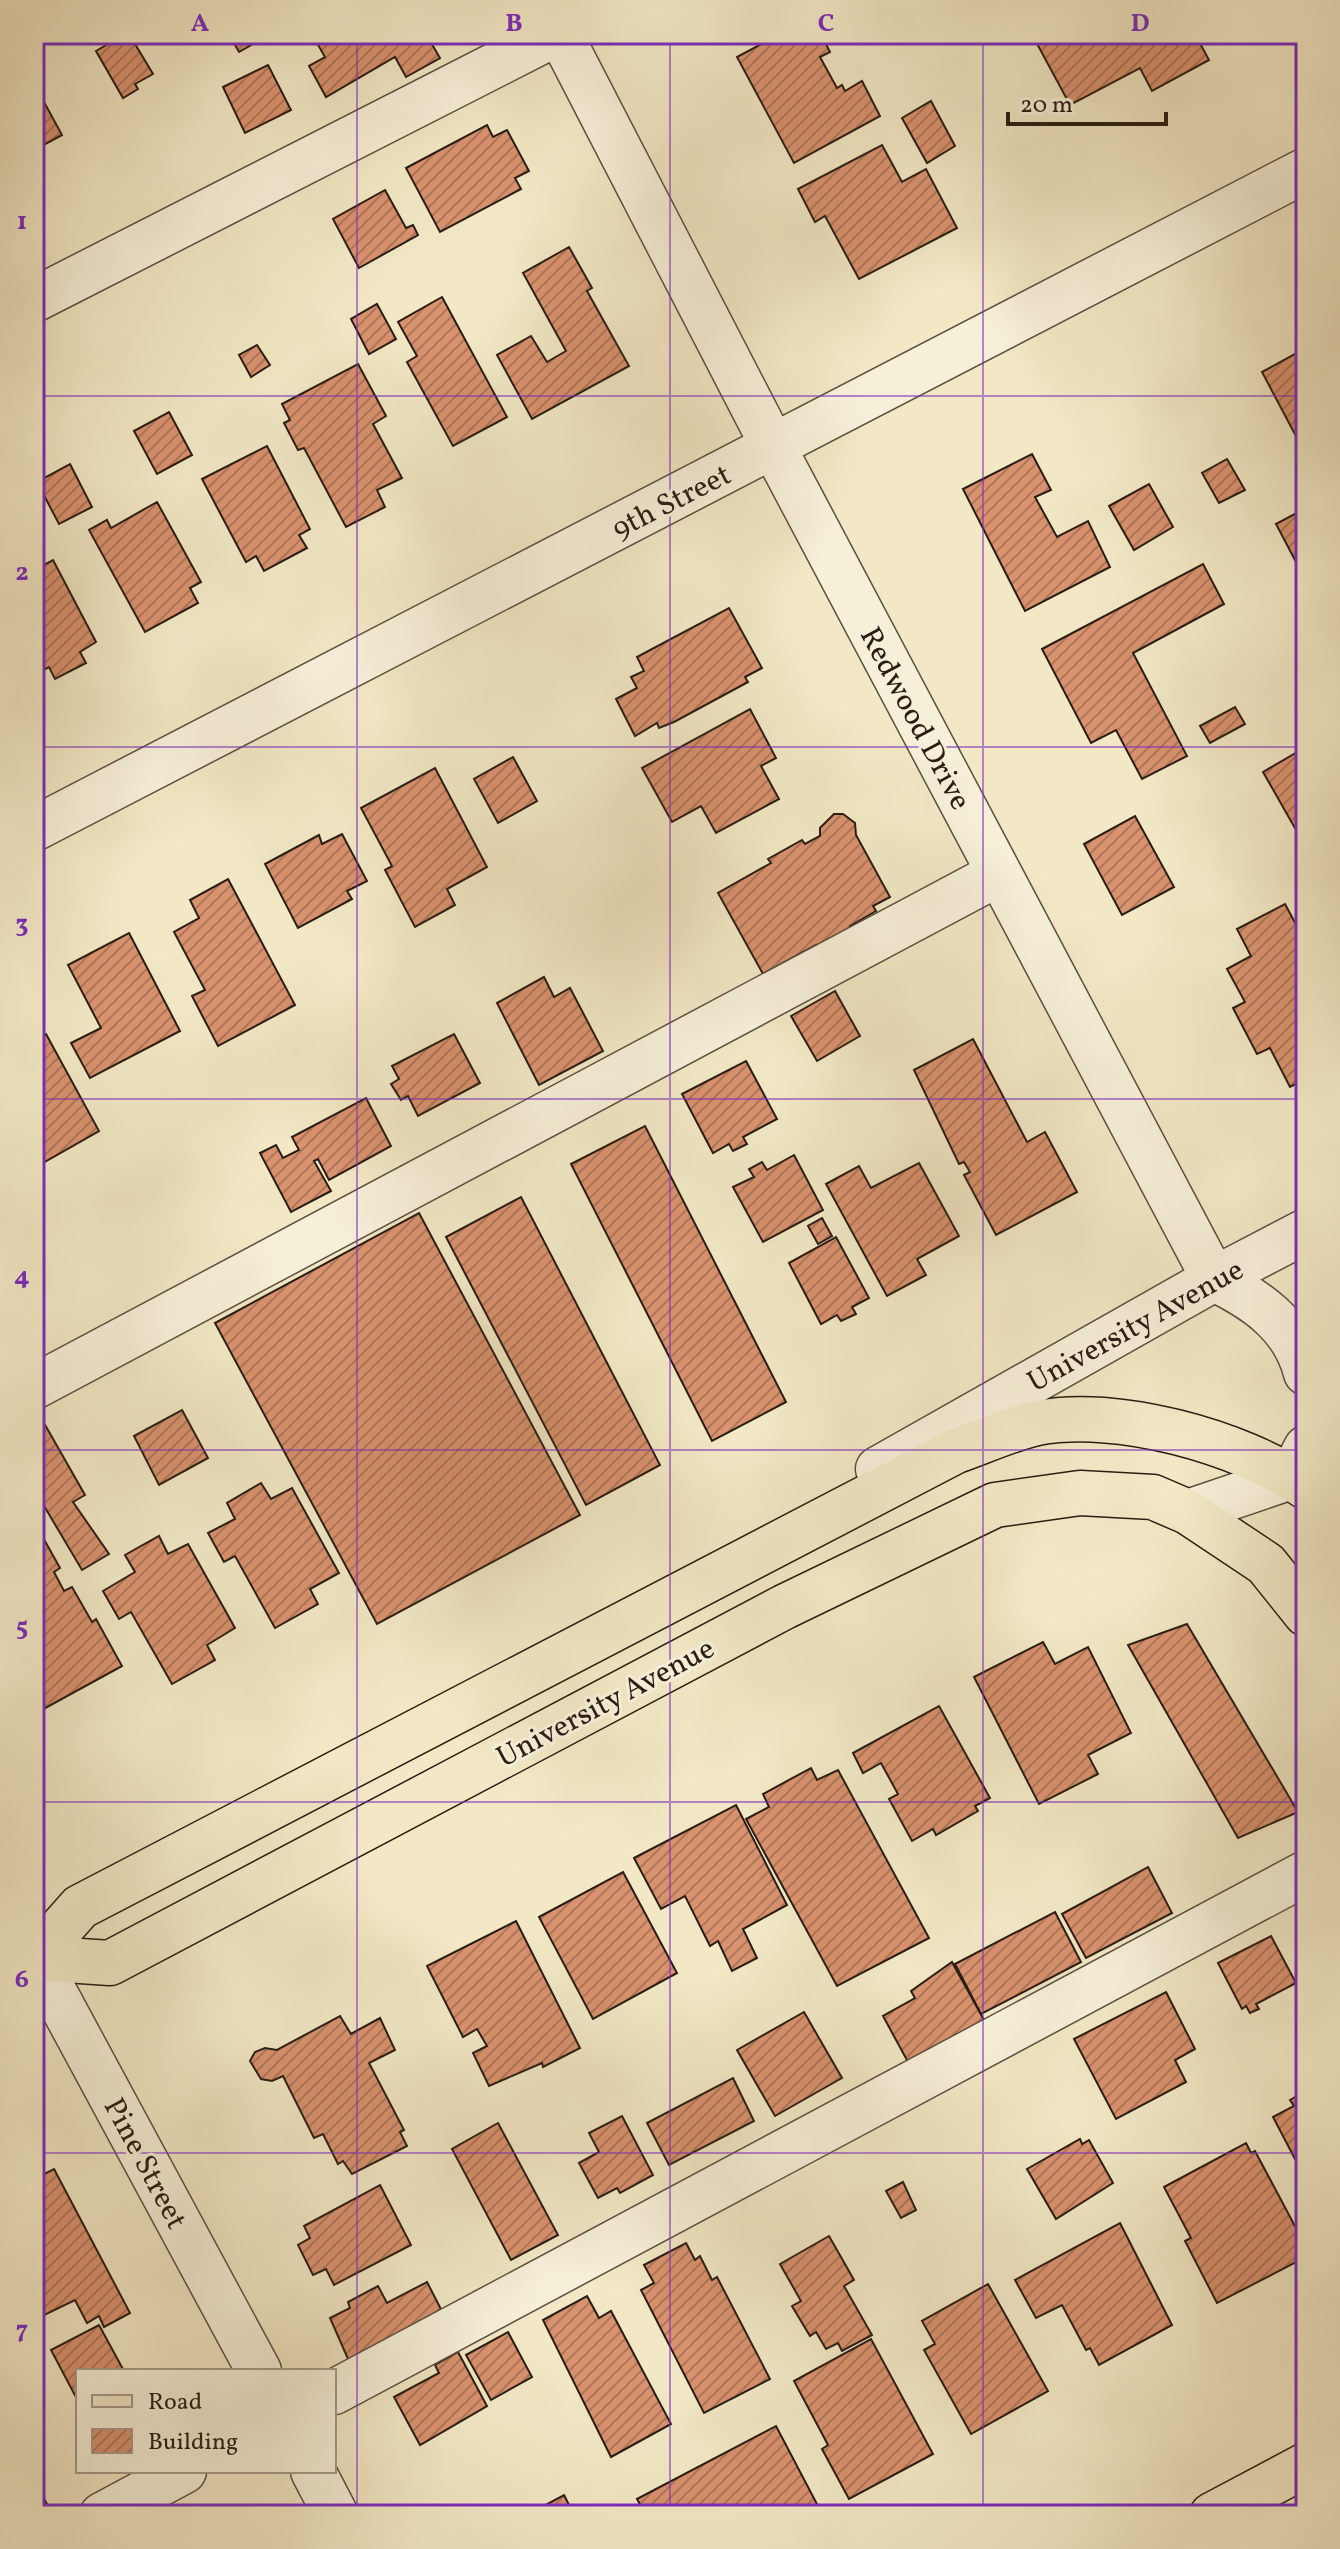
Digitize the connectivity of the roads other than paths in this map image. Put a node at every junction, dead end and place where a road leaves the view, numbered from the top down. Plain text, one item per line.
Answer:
1 (558, 34) edge
2 (1306, 170) edge
3 (34, 300) edge
4 (774, 448) junction
5 (34, 829) edge
6 (998, 874) junction
7 (1306, 1231) edge
8 (1214, 1279) junction
9 (1305, 1366) edge
10 (34, 1387) edge
11 (1301, 1470) edge
12 (1188, 1512) junction
13 (763, 1550) junction
14 (1306, 1614) edge
15 (1306, 1873) edge
16 (35, 1957) edge
17 (258, 2369) edge
18 (336, 2391) edge
19 (1306, 2465) edge
20 (180, 2473) edge
21 (314, 2473) edge
22 (102, 2515) edge
23 (336, 2515) edge
24 (1212, 2515) edge

1 - 3 street
1 - 4 street, Redwood Drive
2 - 4 street, 9th Street
4 - 5 street, 9th Street
4 - 6 street, Redwood Drive
6 - 8 street, Redwood Drive
6 - 10 street
7 - 8 street, University Avenue
8 - 9 street
8 - 13 street, University Avenue
11 - 12 street
11 - 13 main road, University Avenue
12 - 14 main road
12 - 16 main road, University Avenue
13 - 16 main road, University Avenue
15 - 18 street
16 - 17 street, Pine Street
19 - 24 main road
20 - 22 street
21 - 23 street

